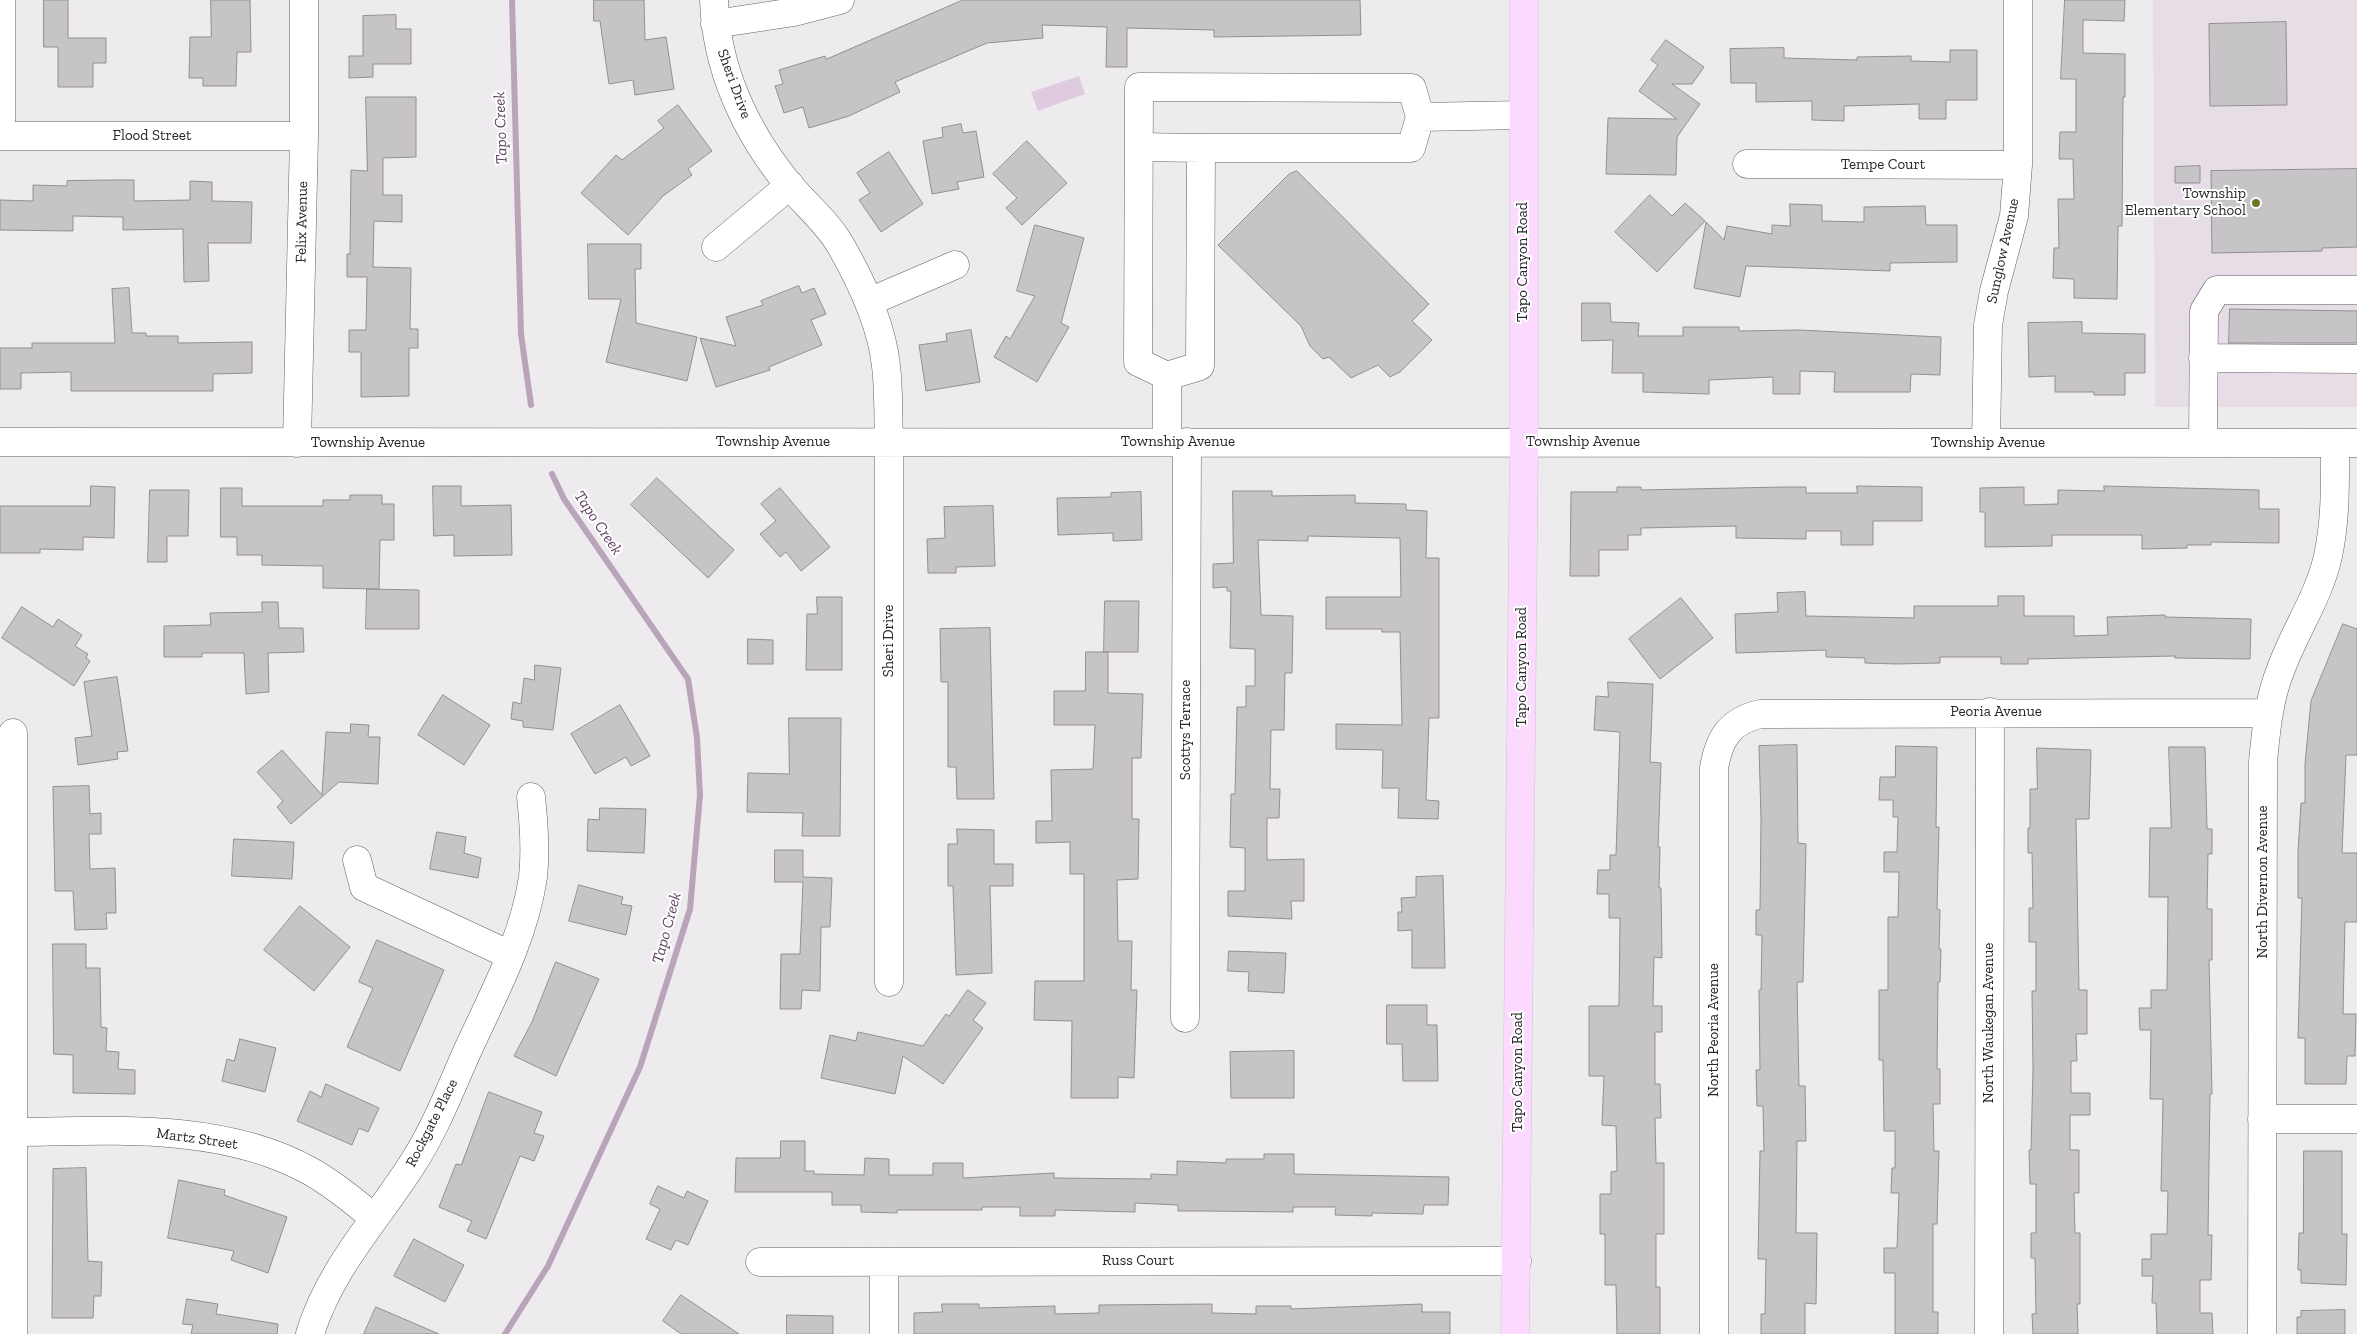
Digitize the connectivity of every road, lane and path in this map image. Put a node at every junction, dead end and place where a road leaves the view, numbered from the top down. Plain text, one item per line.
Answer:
1 (1, 0) edge
2 (304, 0) edge
3 (840, 0) edge
4 (1524, 0) edge
5 (2018, 0) edge
6 (714, 12) edge
7 (1523, 115) junction
8 (1420, 117) junction
9 (0, 136) edge
10 (304, 136) junction
11 (1139, 147) junction
12 (1201, 148) junction
13 (1747, 164) dead end
14 (2018, 165) junction
15 (790, 185) junction
16 (716, 247) dead end
17 (955, 265) dead end
18 (2357, 290) edge
19 (870, 302) junction
20 (2204, 358) junction
21 (2357, 359) edge
22 (1167, 376) junction
23 (0, 442) edge
24 (889, 442) junction
25 (1177, 442) junction
26 (1524, 442) junction
27 (297, 443) junction
28 (1986, 443) junction
29 (2203, 443) junction
30 (2346, 443) edge
31 (1990, 712) junction
32 (2268, 713) junction
33 (1729, 730) joint
34 (13, 733) dead end
35 (532, 797) dead end
36 (357, 860) dead end
37 (510, 955) junction
38 (889, 982) dead end
39 (1185, 1018) dead end
40 (2262, 1119) junction
41 (2357, 1119) edge
42 (6, 1132) edge
43 (374, 1218) junction
44 (1517, 1261) junction
45 (760, 1262) dead end
46 (884, 1262) junction
47 (13, 1334) edge
48 (310, 1334) edge
49 (884, 1334) edge
50 (1516, 1334) edge
51 (1714, 1334) edge
52 (1989, 1334) edge
53 (2262, 1334) edge

1 - 9 street
2 - 10 street, Felix Avenue
3 - 6 street
4 - 7 main road, Tapo Canyon Road
5 - 14 street, Sunglow Avenue
6 - 15 street, Sheri Drive
7 - 8 street
7 - 26 main road, Tapo Canyon Road
8 - 11 street
8 - 12 street
9 - 10 street, Flood Street
10 - 27 street, Felix Avenue
11 - 12 street
11 - 22 street
12 - 22 street
13 - 14 street, Tempe Court
14 - 28 street, Sunglow Avenue
15 - 16 street
15 - 19 street, Sheri Drive
17 - 19 street
18 - 20 street
19 - 24 street, Sheri Drive
20 - 21 street
20 - 29 street
22 - 25 street, Scottys Terrace
23 - 27 street, Township Avenue
24 - 25 street, Township Avenue
24 - 27 street, Township Avenue
24 - 38 street, Sheri Drive
25 - 26 street, Township Avenue
25 - 39 street, Scottys Terrace
26 - 28 street, Township Avenue
26 - 44 main road, Tapo Canyon Road
28 - 29 street, Township Avenue
29 - 30 street, Township Avenue
30 - 32 street, North Divernon Avenue
31 - 32 street, Peoria Avenue
31 - 33 street, Peoria Avenue
31 - 52 street, North Waukegan Avenue
32 - 40 street, North Divernon Avenue
33 - 51 street, North Peoria Avenue
34 - 42 street
35 - 37 street, Rockgate Place
36 - 37 street
37 - 43 street, Rockgate Place
40 - 41 street
40 - 53 street, North Divernon Avenue
42 - 43 street, Martz Street
42 - 47 street
43 - 48 street, Rockgate Place
44 - 46 street, Russ Court
44 - 50 main road, Tapo Canyon Road
45 - 46 street, Russ Court
46 - 49 street

